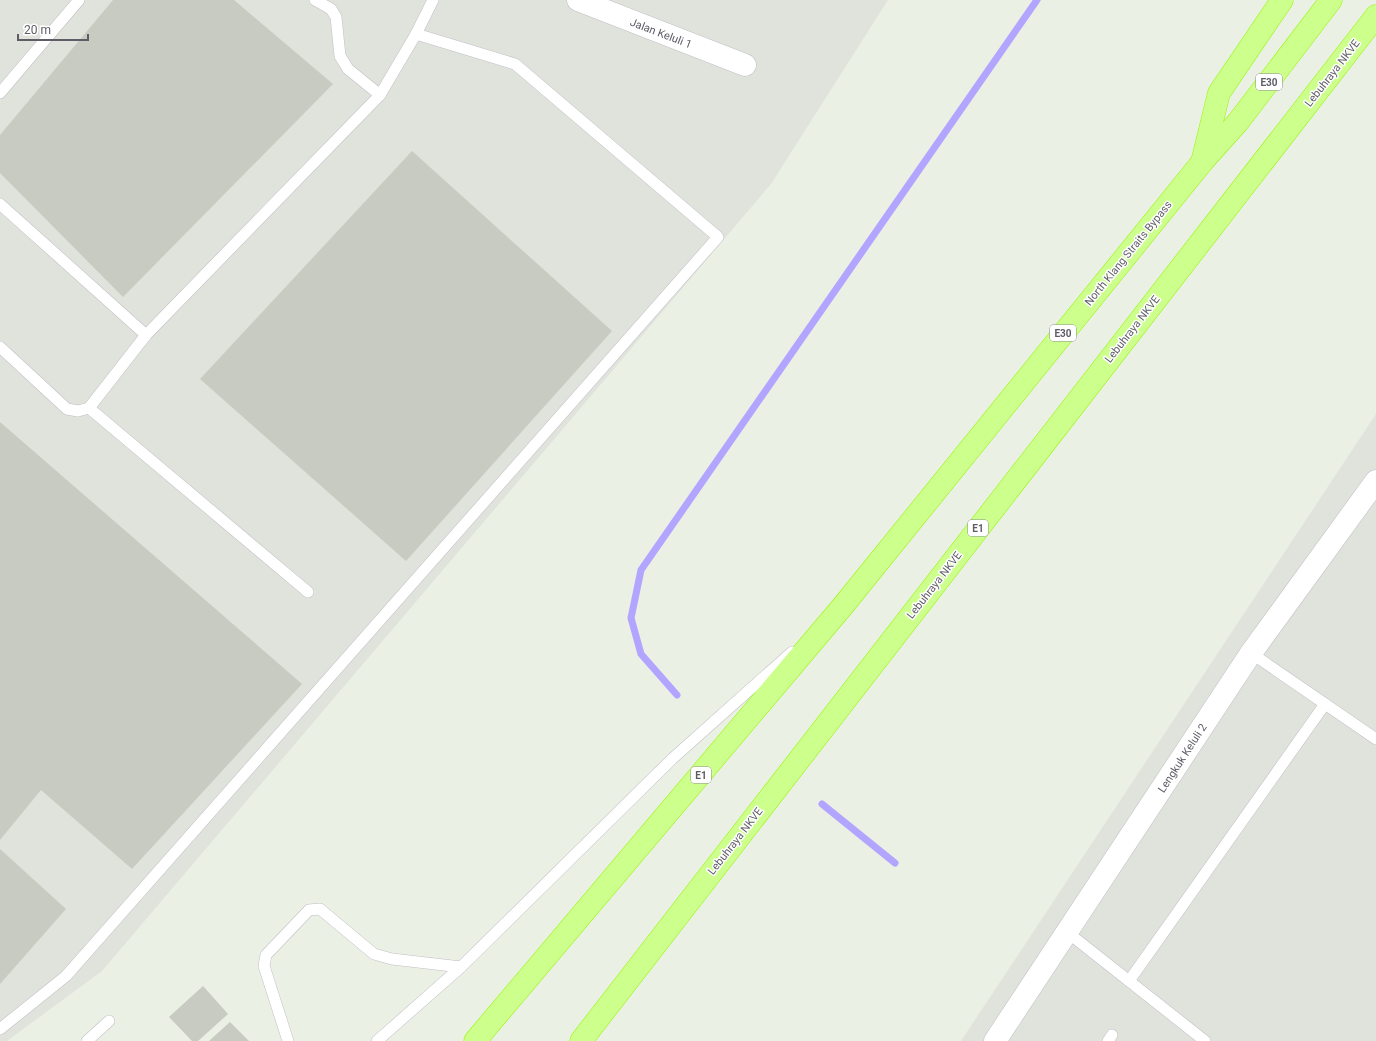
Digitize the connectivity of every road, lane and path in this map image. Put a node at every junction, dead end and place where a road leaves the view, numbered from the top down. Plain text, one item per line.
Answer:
1 (79, 0) edge
2 (315, 0) edge
3 (433, 0) edge
4 (578, 0) edge
5 (1282, 0) edge
6 (1332, 0) edge
7 (1376, 16) edge
8 (1369, 26) edge
9 (416, 34) junction
10 (745, 65) dead end
11 (0, 93) edge
12 (380, 95) junction
13 (1203, 161) junction
14 (0, 204) edge
15 (146, 335) junction
16 (0, 347) edge
17 (89, 408) junction
18 (1376, 481) edge
19 (924, 506) joint
20 (308, 592) dead end
21 (842, 607) junction
22 (1251, 653) junction
23 (1325, 704) junction
24 (1376, 739) edge
25 (1067, 932) junction
26 (461, 967) junction
27 (1129, 981) junction
28 (109, 1021) dead end
29 (0, 1029) edge
30 (87, 1041) edge
31 (288, 1041) edge
32 (377, 1041) edge
33 (475, 1041) edge
34 (581, 1041) edge
35 (995, 1041) edge
36 (1205, 1041) edge

1 - 11 lane
2 - 12 lane
3 - 9 lane
4 - 10 street, Jalan Keluli 1
5 - 13 highway
6 - 13 highway, North Klang Straits Bypass / E30
7 - 8 highway, Lebuhraya NKVE / E1
8 - 34 highway, Lebuhraya NKVE / E1
9 - 12 lane
9 - 29 lane
12 - 15 lane
13 - 19 highway, North Klang Straits Bypass / E30
14 - 15 lane
15 - 17 lane
16 - 17 lane
17 - 20 lane
18 - 22 street, Lengkuk Keluli 2
19 - 21 highway, E1
21 - 26 lane
21 - 33 highway, E1
22 - 23 lane
22 - 25 street, Lengkuk Keluli 2
23 - 24 lane
23 - 27 lane
25 - 27 lane
25 - 35 street, Lengkuk Keluli 2
26 - 31 lane
26 - 32 lane
27 - 36 lane
28 - 30 lane

